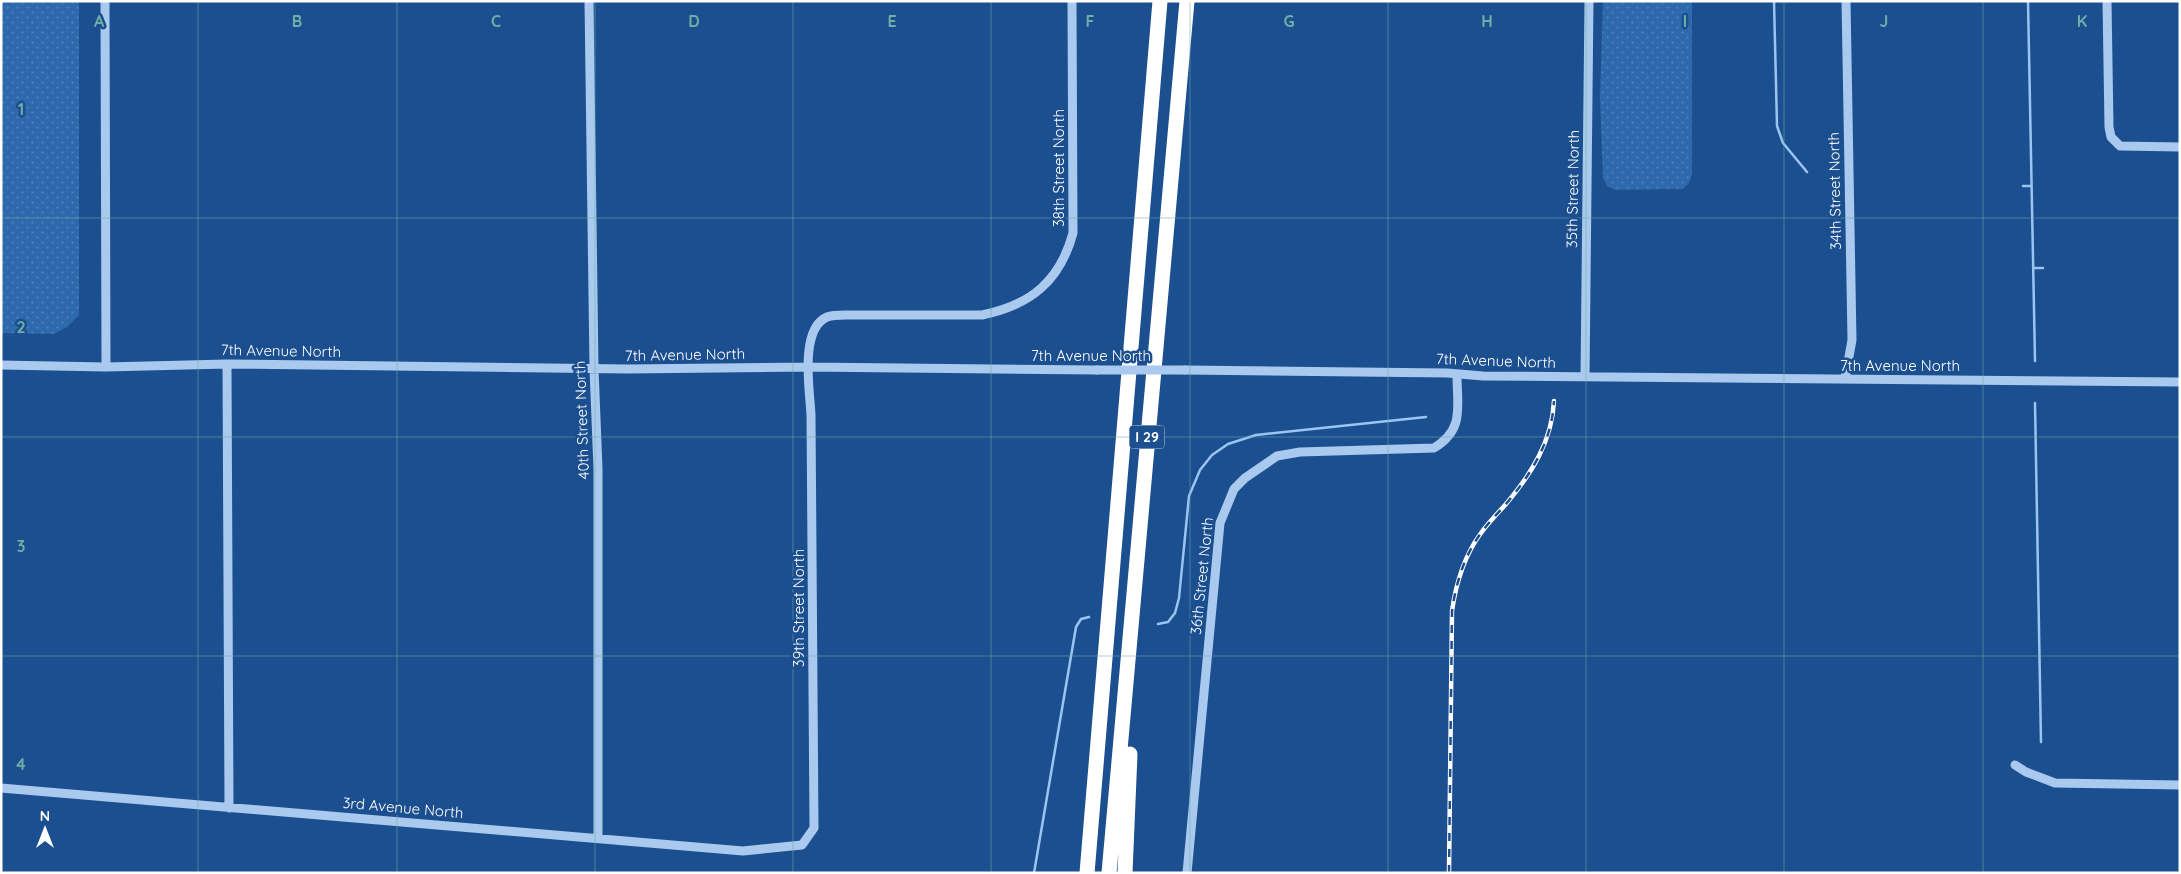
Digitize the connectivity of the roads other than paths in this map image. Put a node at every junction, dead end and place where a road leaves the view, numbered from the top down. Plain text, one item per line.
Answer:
1 (105, 1) edge
2 (589, 1) edge
3 (1072, 1) edge
4 (1159, 1) edge
5 (1187, 1) edge
6 (1589, 1) edge
7 (1846, 1) edge
8 (2107, 1) edge
9 (2180, 147) edge
10 (227, 364) junction
11 (1, 365) edge
12 (106, 367) junction
13 (808, 367) junction
14 (594, 369) junction
15 (1457, 374) junction
16 (1585, 377) junction
17 (1845, 379) junction
18 (2180, 382) edge
19 (1134, 590) junction
20 (2015, 765) dead end
21 (2180, 785) edge
22 (1, 788) edge
23 (229, 808) junction
24 (1091, 826) junction
25 (598, 838) junction
26 (802, 845) joint
27 (1080, 873) edge
28 (1086, 873) edge
29 (1109, 873) edge
30 (1125, 873) edge
31 (1187, 873) edge

1 - 12 street
2 - 14 street, 40th Street North
3 - 13 street, 38th Street North
4 - 24 highway, I 29
5 - 19 highway, I 29
6 - 16 street, 35th Street North
7 - 17 street, 34th Street North
8 - 9 street
10 - 12 street, 7th Avenue North
10 - 14 street, 7th Avenue North
10 - 23 street
11 - 12 street, 7th Avenue North
13 - 14 street, 7th Avenue North
13 - 15 street, 7th Avenue North, bridge
13 - 26 street, 39th Street North
14 - 25 street, 40th Street North
15 - 16 street, 7th Avenue North
15 - 31 street, 36th Street North
16 - 17 street, 7th Avenue North
17 - 18 street, 7th Avenue North
19 - 29 highway, I 29
19 - 30 highway
20 - 21 street
22 - 23 street, 3rd Avenue North
23 - 25 street, 3rd Avenue North
24 - 27 highway
24 - 28 highway, I 29
25 - 26 street, 3rd Avenue North

